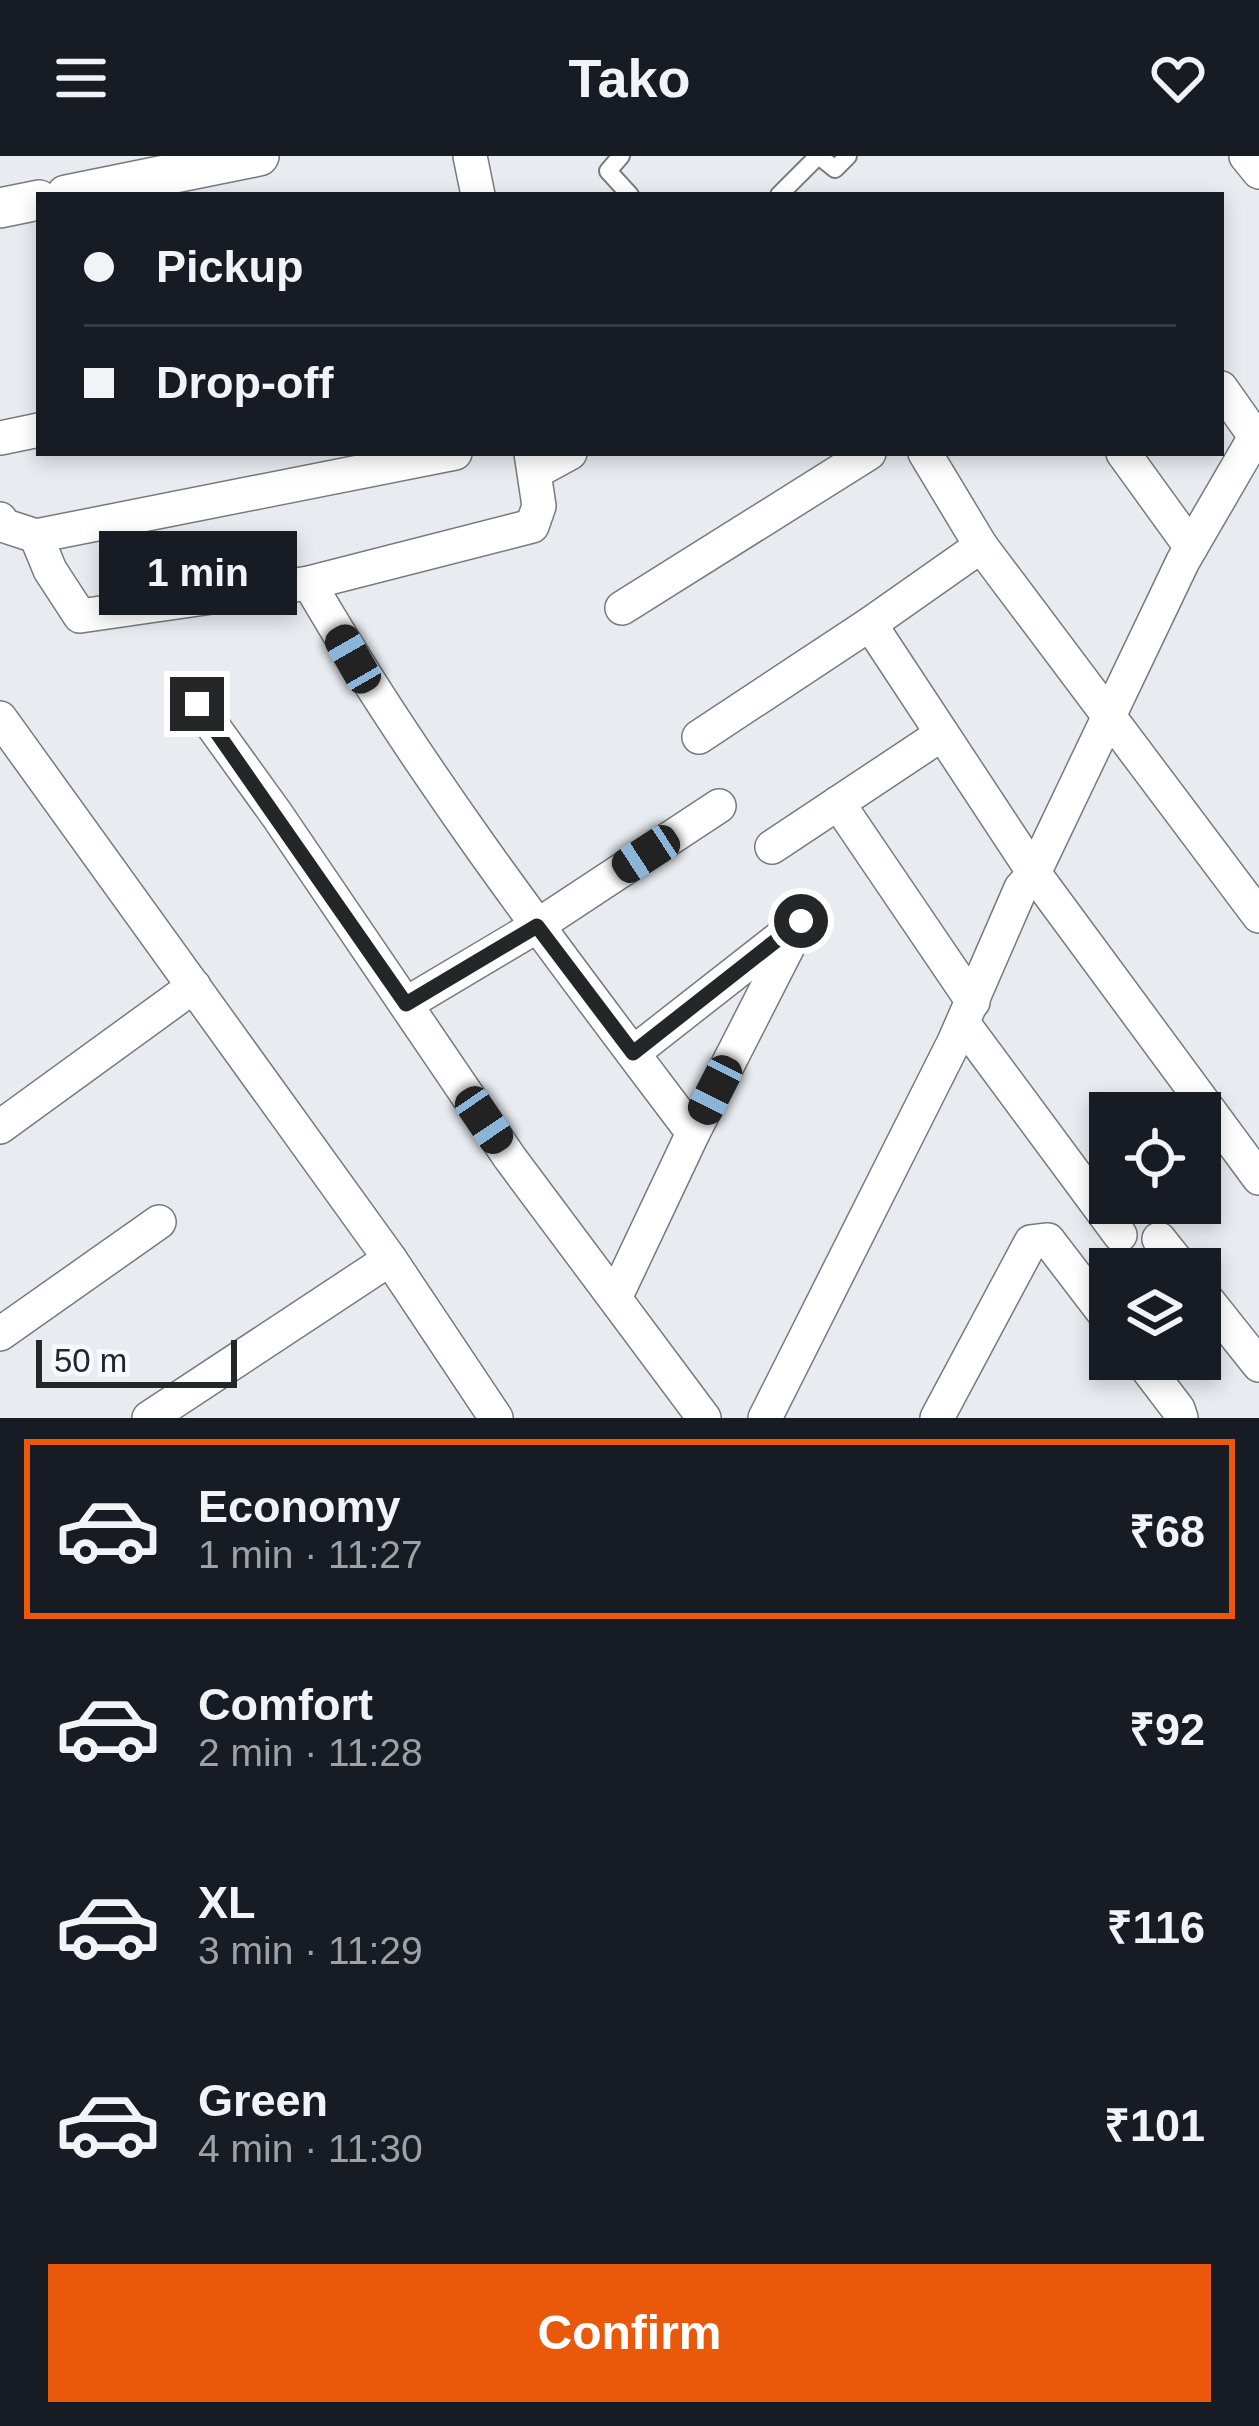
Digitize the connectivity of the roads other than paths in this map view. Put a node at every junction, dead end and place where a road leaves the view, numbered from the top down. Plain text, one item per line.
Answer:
1 (259, 156) edge
2 (470, 156) edge
3 (621, 156) edge
4 (819, 156) edge
5 (848, 156) edge
6 (1246, 156) edge
7 (1259, 172) edge
8 (81, 192) edge
9 (477, 192) edge
10 (627, 192) edge
11 (781, 192) edge
12 (36, 201) edge
13 (0, 208) edge
14 (1224, 392) edge
15 (36, 431) edge
16 (1258, 436) edge
17 (0, 438) edge
18 (440, 456) edge
19 (864, 456) edge
20 (927, 456) edge
21 (1125, 456) edge
22 (534, 462) edge
23 (0, 519) edge
24 (36, 536) junction
25 (981, 546) junction
26 (1191, 547) junction
27 (309, 583) junction
28 (622, 608) dead end
29 (870, 624) junction
30 (197, 704) dead end
31 (1109, 712) junction
32 (0, 718) edge
33 (942, 734) junction
34 (699, 737) dead end
35 (838, 803) junction
36 (719, 806) dead end
37 (772, 847) dead end
38 (1034, 873) junction
39 (1259, 916) edge
40 (537, 926) junction
41 (194, 986) junction
42 (406, 1004) junction
43 (968, 1013) junction
44 (633, 1053) junction
45 (0, 1127) edge
46 (693, 1133) junction
47 (1259, 1178) edge
48 (159, 1222) dead end
49 (1120, 1235) dead end
50 (1160, 1240) dead end
51 (1166, 1248) edge
52 (390, 1259) junction
53 (1089, 1294) edge
54 (616, 1297) junction
55 (1221, 1318) edge
56 (0, 1334) edge
57 (1259, 1366) edge
58 (1156, 1380) edge
59 (950, 1411) edge
60 (149, 1418) edge
61 (496, 1418) edge
62 (704, 1418) edge
63 (765, 1418) edge
64 (1180, 1418) edge

1 - 8 street
2 - 9 street
3 - 10 lane
4 - 5 lane
4 - 11 lane
6 - 7 street
12 - 13 street
14 - 16 street
15 - 17 street
16 - 26 street
18 - 24 street
19 - 28 street
20 - 25 street
21 - 26 street
22 - 27 street
23 - 24 street
24 - 27 street
25 - 29 street
25 - 31 street
26 - 31 street
27 - 40 street
29 - 33 street
29 - 34 street
30 - 42 street
31 - 38 street
31 - 39 street
32 - 41 street
33 - 35 street
33 - 38 street
35 - 37 street
35 - 43 street
36 - 40 street
38 - 43 street
38 - 47 street
40 - 42 street
40 - 44 street
41 - 45 street
41 - 52 street
42 - 54 street
43 - 49 street
43 - 63 street
44 - 46 street
44 - 46 street
46 - 54 street
48 - 56 street
50 - 51 street
52 - 60 street
52 - 61 street
53 - 59 street
54 - 62 street
55 - 57 street
58 - 64 street

